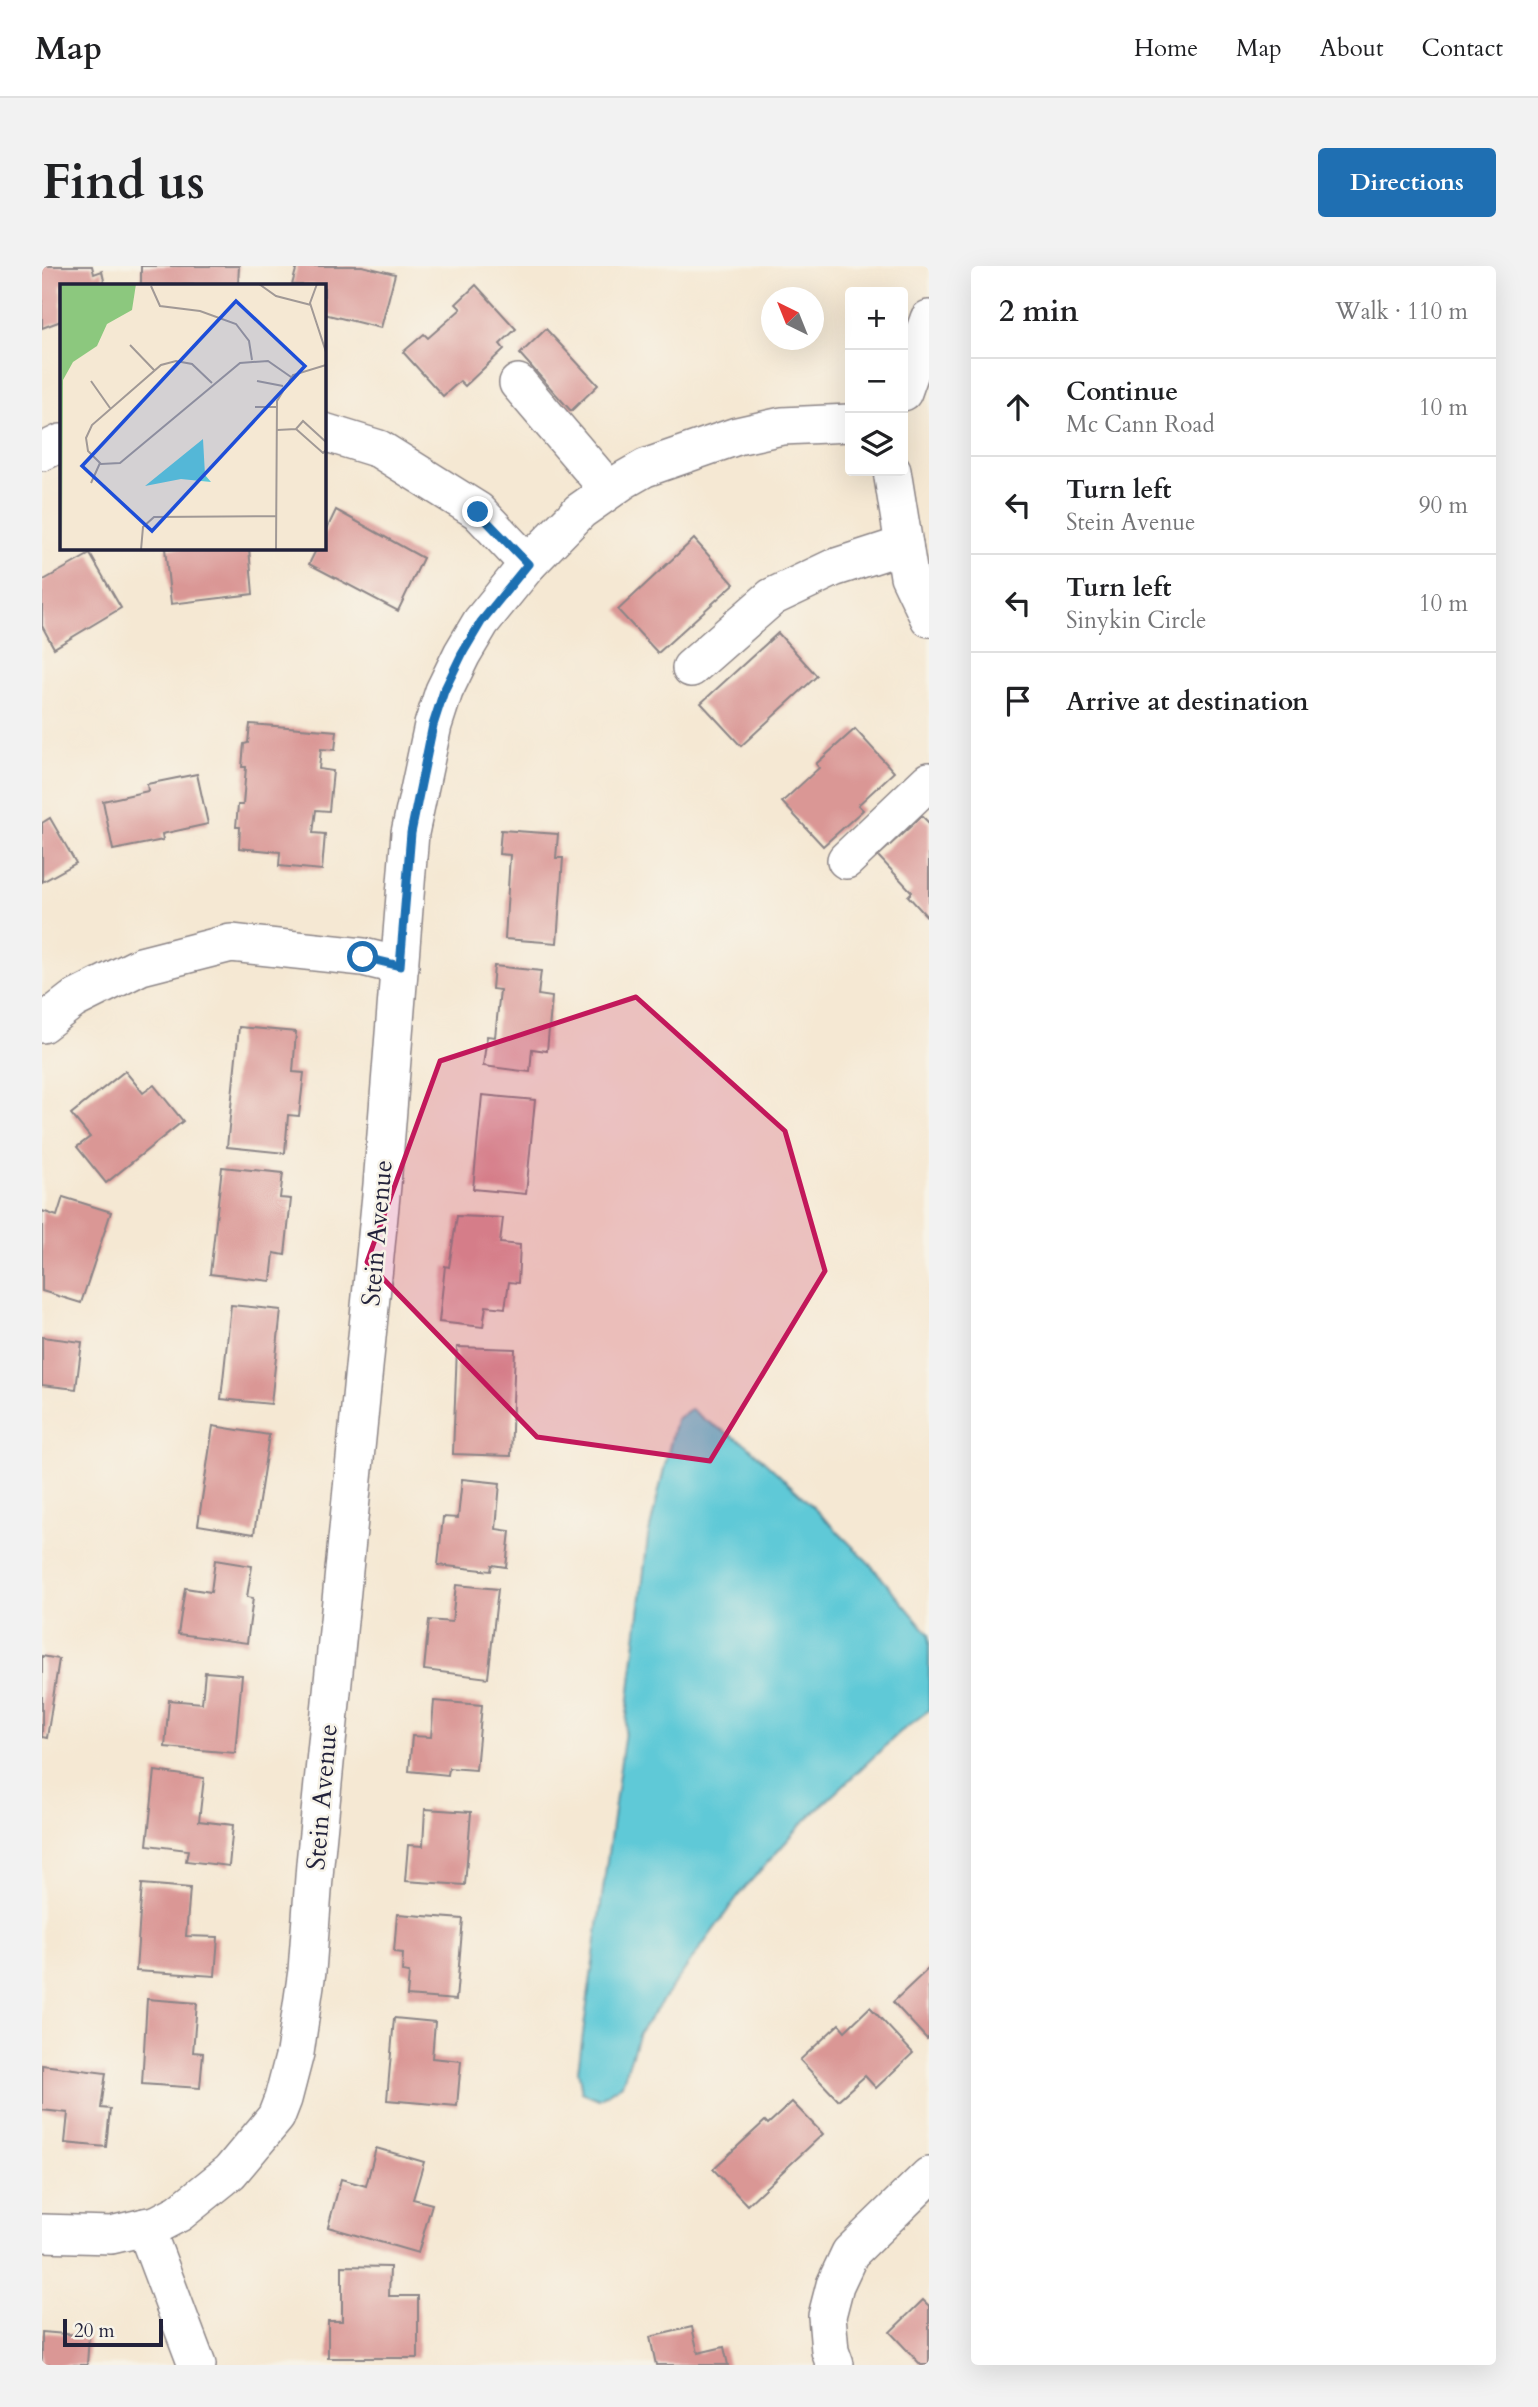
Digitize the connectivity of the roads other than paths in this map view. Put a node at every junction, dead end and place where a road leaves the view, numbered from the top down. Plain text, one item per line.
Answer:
1 (929, 319) edge
2 (908, 378) edge
3 (517, 383) dead end
4 (845, 423) edge
5 (326, 433) edge
6 (60, 443) edge
7 (42, 452) edge
8 (893, 476) edge
9 (609, 490) junction
10 (904, 545) junction
11 (528, 564) junction
12 (929, 618) edge
13 (691, 668) dead end
14 (929, 781) edge
15 (846, 860) dead end
16 (400, 966) junction
17 (42, 1024) edge
18 (929, 2176) edge
19 (145, 2227) junction
20 (42, 2233) edge
21 (197, 2365) edge
22 (835, 2365) edge

1 - 2 street
3 - 9 street
4 - 9 street, Stein Avenue
5 - 11 street
6 - 7 street
8 - 10 street
9 - 11 street, Stein Avenue
10 - 12 street
10 - 13 street
11 - 16 street, Stein Avenue
14 - 15 street
16 - 17 street
16 - 19 street, Stein Avenue
18 - 22 street
19 - 20 street, Stein Avenue
19 - 21 street

